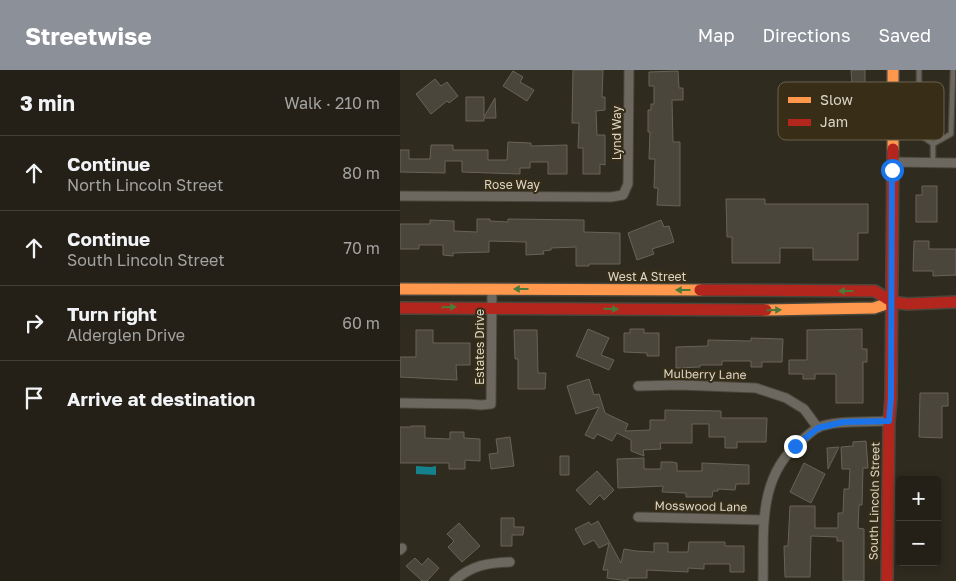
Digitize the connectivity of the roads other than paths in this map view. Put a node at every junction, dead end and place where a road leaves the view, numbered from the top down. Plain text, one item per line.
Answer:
1 (628, 70) edge
2 (952, 70) edge
3 (944, 138) edge
4 (892, 140) edge
5 (927, 140) edge
6 (940, 140) edge
7 (933, 144) junction
8 (892, 162) junction
9 (932, 163) junction
10 (956, 163) edge
11 (623, 195) joint
12 (400, 196) edge
13 (400, 289) edge
14 (492, 289) junction
15 (892, 302) junction
16 (956, 302) edge
17 (400, 308) edge
18 (492, 308) junction
19 (638, 386) dead end
20 (400, 403) edge
21 (889, 421) junction
22 (818, 428) junction
23 (638, 517) dead end
24 (764, 520) junction
25 (510, 562) dead end
26 (454, 581) edge
27 (763, 581) edge
28 (887, 581) edge

1 - 11 street, Lynd Way
2 - 3 lane
4 - 8 main road, South Lincoln Street
5 - 7 lane
6 - 7 lane
7 - 9 lane
8 - 9 street
8 - 15 main road, South Lincoln Street
9 - 10 street
11 - 12 street, Rose Way
13 - 14 main road, West A Street
15 -> 14 main road, West A Street
14 - 18 street, Estates Drive
15 - 16 main road, West A Street
18 -> 15 main road, West A Street
15 - 21 main road, South Lincoln Street
17 -> 18 main road, West A Street
18 - 20 street, Estates Drive
19 - 22 street, Mulberry Lane
21 - 22 street
21 - 28 main road, South Lincoln Street
22 - 24 street
23 - 24 street, Mosswood Lane
24 - 27 street
25 - 26 street

